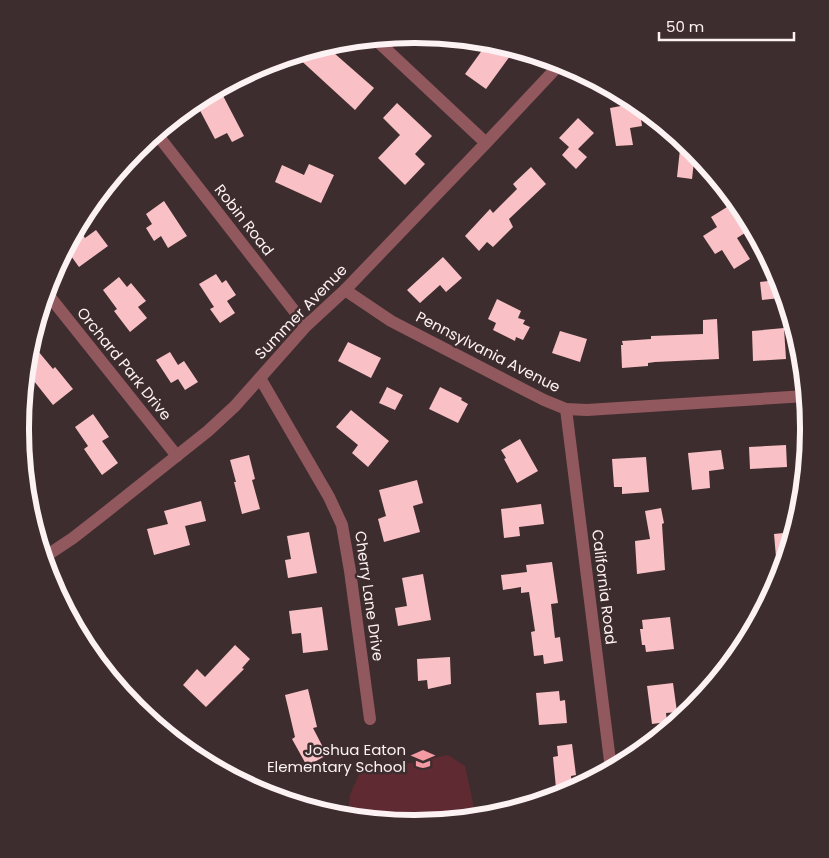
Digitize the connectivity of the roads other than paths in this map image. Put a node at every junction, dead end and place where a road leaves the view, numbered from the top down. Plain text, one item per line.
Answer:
1 (381, 45) edge
2 (554, 70) edge
3 (160, 139) edge
4 (486, 143) junction
5 (345, 290) junction
6 (51, 299) edge
7 (306, 326) junction
8 (260, 378) junction
9 (798, 396) edge
10 (566, 409) junction
11 (177, 456) junction
12 (49, 554) edge
13 (370, 720) dead end
14 (610, 761) edge

1 - 4 street
2 - 4 street, Summer Avenue
3 - 7 street, Robin Road
4 - 5 street, Summer Avenue
5 - 7 street, Summer Avenue
5 - 10 street, Pennsylvania Avenue
6 - 11 street, Orchard Park Drive
7 - 8 street, Summer Avenue
8 - 11 street, Summer Avenue
8 - 13 street, Cherry Lane Drive
9 - 10 street, Pennsylvania Avenue
10 - 14 street, California Road
11 - 12 street, Summer Avenue

